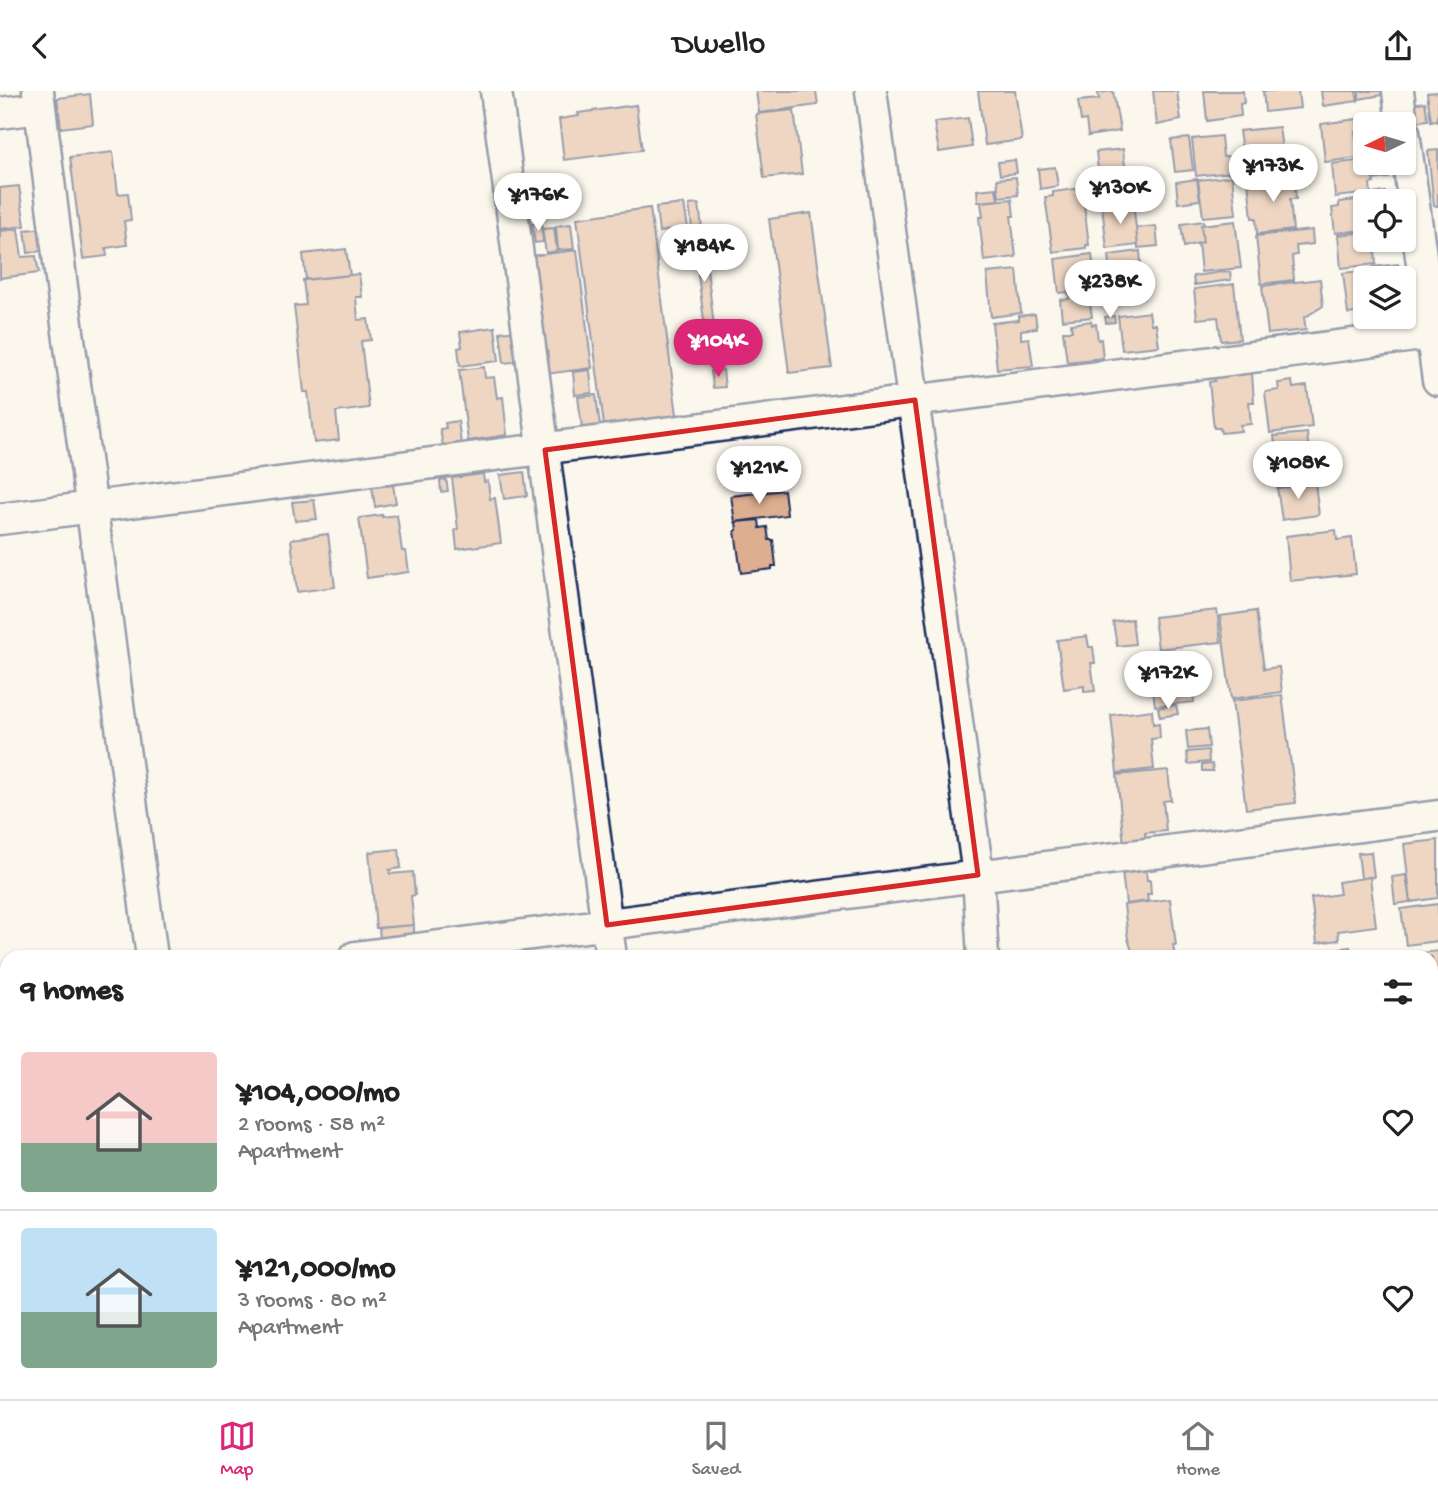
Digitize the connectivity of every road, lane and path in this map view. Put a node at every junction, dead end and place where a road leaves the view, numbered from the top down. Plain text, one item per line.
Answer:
1 (496, 91) edge
2 (871, 91) edge
3 (1398, 91) edge
4 (39, 99) edge
5 (1401, 112) edge
6 (0, 113) edge
7 (1411, 175) edge
8 (1435, 334) edge
9 (1438, 380) edge
10 (915, 400) junction
11 (545, 450) junction
12 (92, 507) junction
13 (0, 519) edge
14 (1438, 816) edge
15 (978, 875) junction
16 (607, 925) junction
17 (151, 950) edge
18 (410, 950) edge
19 (610, 950) edge
20 (983, 950) edge

1 - 11 street
2 - 10 street
3 - 5 street
4 - 6 street
4 - 12 street
7 - 8 street
8 - 9 street
8 - 10 street
10 - 11 street
10 - 15 street
11 - 12 street
11 - 16 street
12 - 13 street
12 - 17 street
14 - 15 street
15 - 16 street
15 - 20 street
16 - 18 street
16 - 19 street

